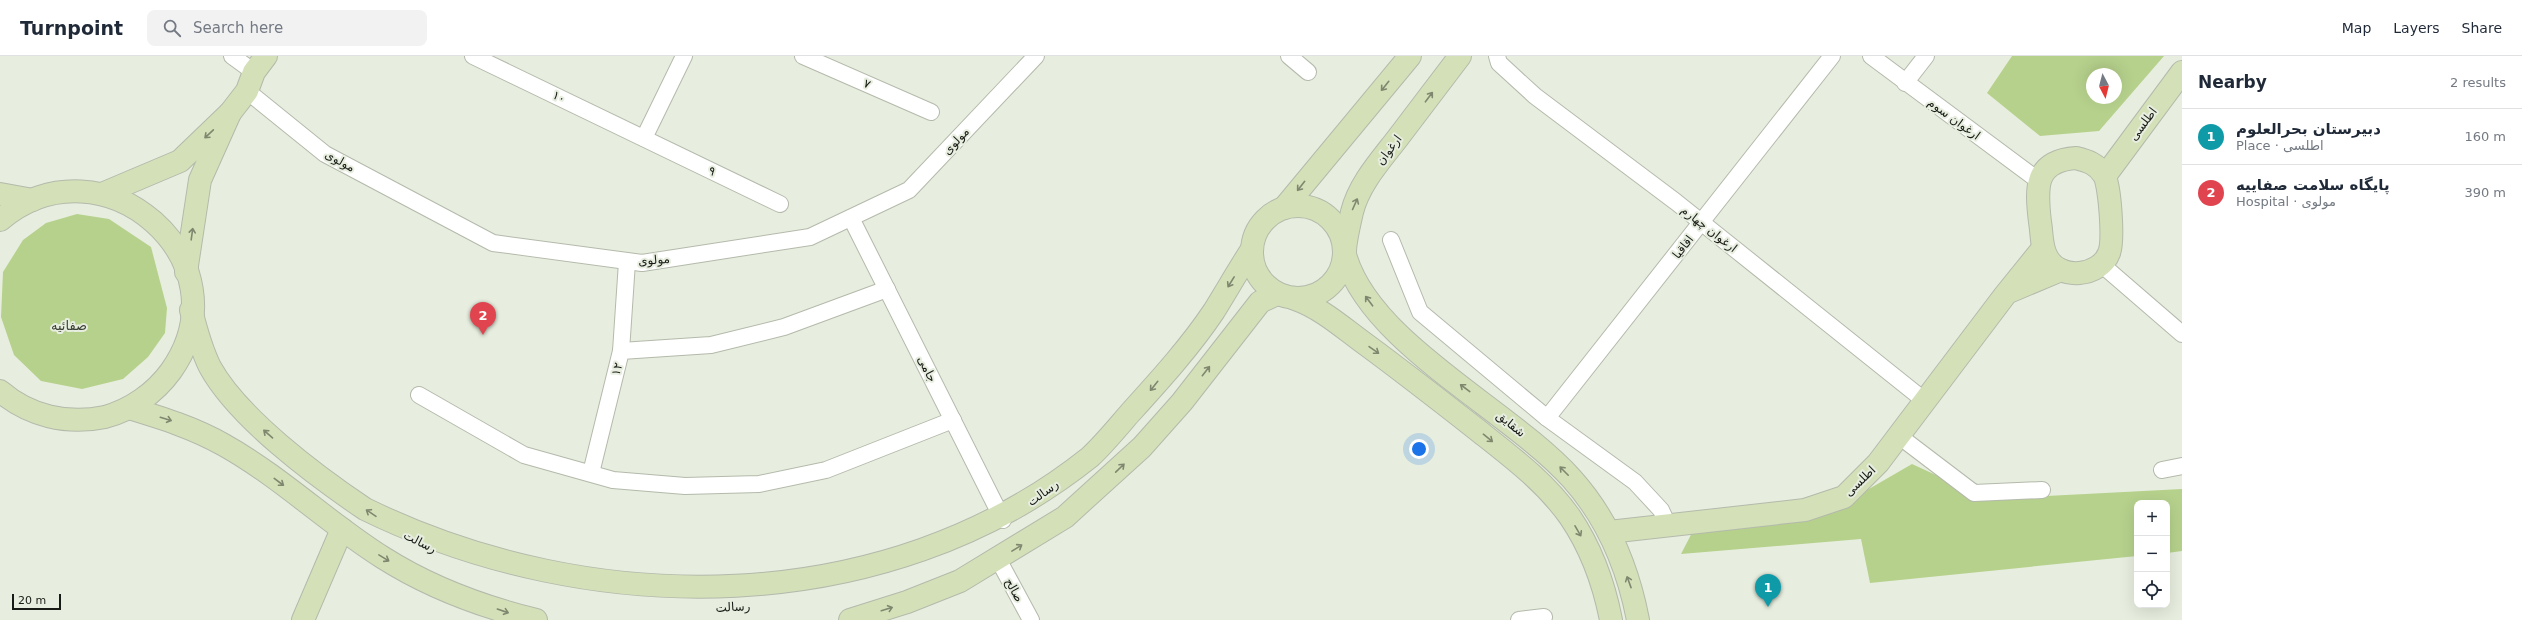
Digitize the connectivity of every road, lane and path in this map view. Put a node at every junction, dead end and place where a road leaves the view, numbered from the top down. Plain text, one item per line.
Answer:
1 (232, 56) edge
2 (473, 56) edge
3 (684, 56) edge
4 (803, 56) edge
5 (1036, 56) edge
6 (1289, 56) edge
7 (1410, 56) edge
8 (1460, 56) edge
9 (1497, 56) edge
10 (1832, 56) edge
11 (1871, 56) edge
12 (1926, 56) edge
13 (1308, 72) dead end
14 (2182, 72) edge
15 (256, 73) edge
16 (1905, 83) junction
17 (931, 112) dead end
18 (230, 113) junction
19 (644, 138) junction
20 (2105, 176) junction
21 (2039, 181) junction
22 (0, 194) edge
23 (102, 194) junction
24 (33, 200) junction
25 (780, 204) dead end
26 (1284, 208) junction
27 (851, 218) junction
28 (0, 220) edge
29 (1702, 223) junction
30 (1391, 240) dead end
31 (2043, 248) junction
32 (1252, 249) junction
33 (1345, 256) junction
34 (626, 262) junction
35 (2101, 264) junction
36 (2061, 270) junction
37 (186, 272) junction
38 (887, 289) junction
39 (2005, 295) junction
40 (1286, 296) junction
41 (192, 310) junction
42 (2182, 334) edge
43 (621, 351) junction
44 (0, 391) edge
45 (419, 395) dead end
46 (1925, 401) junction
47 (128, 408) junction
48 (1547, 418) junction
49 (953, 420) junction
50 (1899, 436) junction
51 (2182, 466) edge
52 (2162, 470) dead end
53 (591, 473) junction
54 (2042, 490) dead end
55 (1003, 520) junction
56 (1668, 525) junction
57 (342, 529) junction
58 (1609, 532) junction
59 (998, 559) junction
60 (552, 592) dead end
61 (812, 597) dead end
62 (1544, 617) dead end
63 (303, 620) edge
64 (536, 620) edge
65 (850, 620) edge
66 (1031, 620) edge
67 (1519, 620) edge
68 (1611, 620) edge
69 (1638, 620) edge

1 - 15 street, مولوی
2 - 19 street, ۱۰
3 - 19 street
4 - 17 street, ۷
5 - 27 street, مولوی
6 - 13 street
7 -> 26 main road
33 -> 8 main road, ارغوان
9 - 29 street, ارغوان چهارم
10 - 29 street, اقاقیا
11 - 16 street, ارغوان سوم
12 - 16 street
14 - 20 main road, اطلسی
15 - 18 main road
15 - 34 street, مولوی
16 - 21 street, ارغوان سوم
18 -> 23 main road
37 -> 18 main road
19 - 25 street, ۹
20 - 21 main road
20 - 35 main road
21 - 31 main road
22 - 24 main road
23 - 24 main road
23 - 37 main road
24 - 28 main road
26 - 32 main road
26 - 33 main road
27 - 34 street, مولوی
27 - 38 street, جامی
29 - 46 street, ارغوان چهارم
29 - 48 street, اقاقیا
30 - 48 street
31 - 36 main road
31 - 39 main road, اطلسی
32 - 40 main road
32 -> 55 main road, رسالت
33 - 40 main road
58 -> 33 main road, شقایق
34 - 43 street, ۱۲
35 - 36 main road
35 - 42 street
36 - 39 main road
37 - 41 main road, رسالت
38 - 43 street
38 - 49 street, جامی
39 - 46 main road, اطلسی
59 -> 40 main road
40 -> 68 main road
41 - 47 main road
60 -> 41 main road, رسالت
43 - 53 street, ۱۲
44 - 47 main road
45 - 53 street
46 - 50 main road, اطلسی
47 -> 57 main road
48 - 56 street
49 - 53 street
49 - 55 street, جامی
50 - 54 street
50 - 56 main road, اطلسی
51 - 52 street
55 - 61 main road, رسالت
56 - 58 main road, اطلسی
57 - 63 main road
57 -> 64 main road
69 -> 58 main road, شقایق
65 -> 59 main road
59 - 66 street, صالح
62 - 67 street

